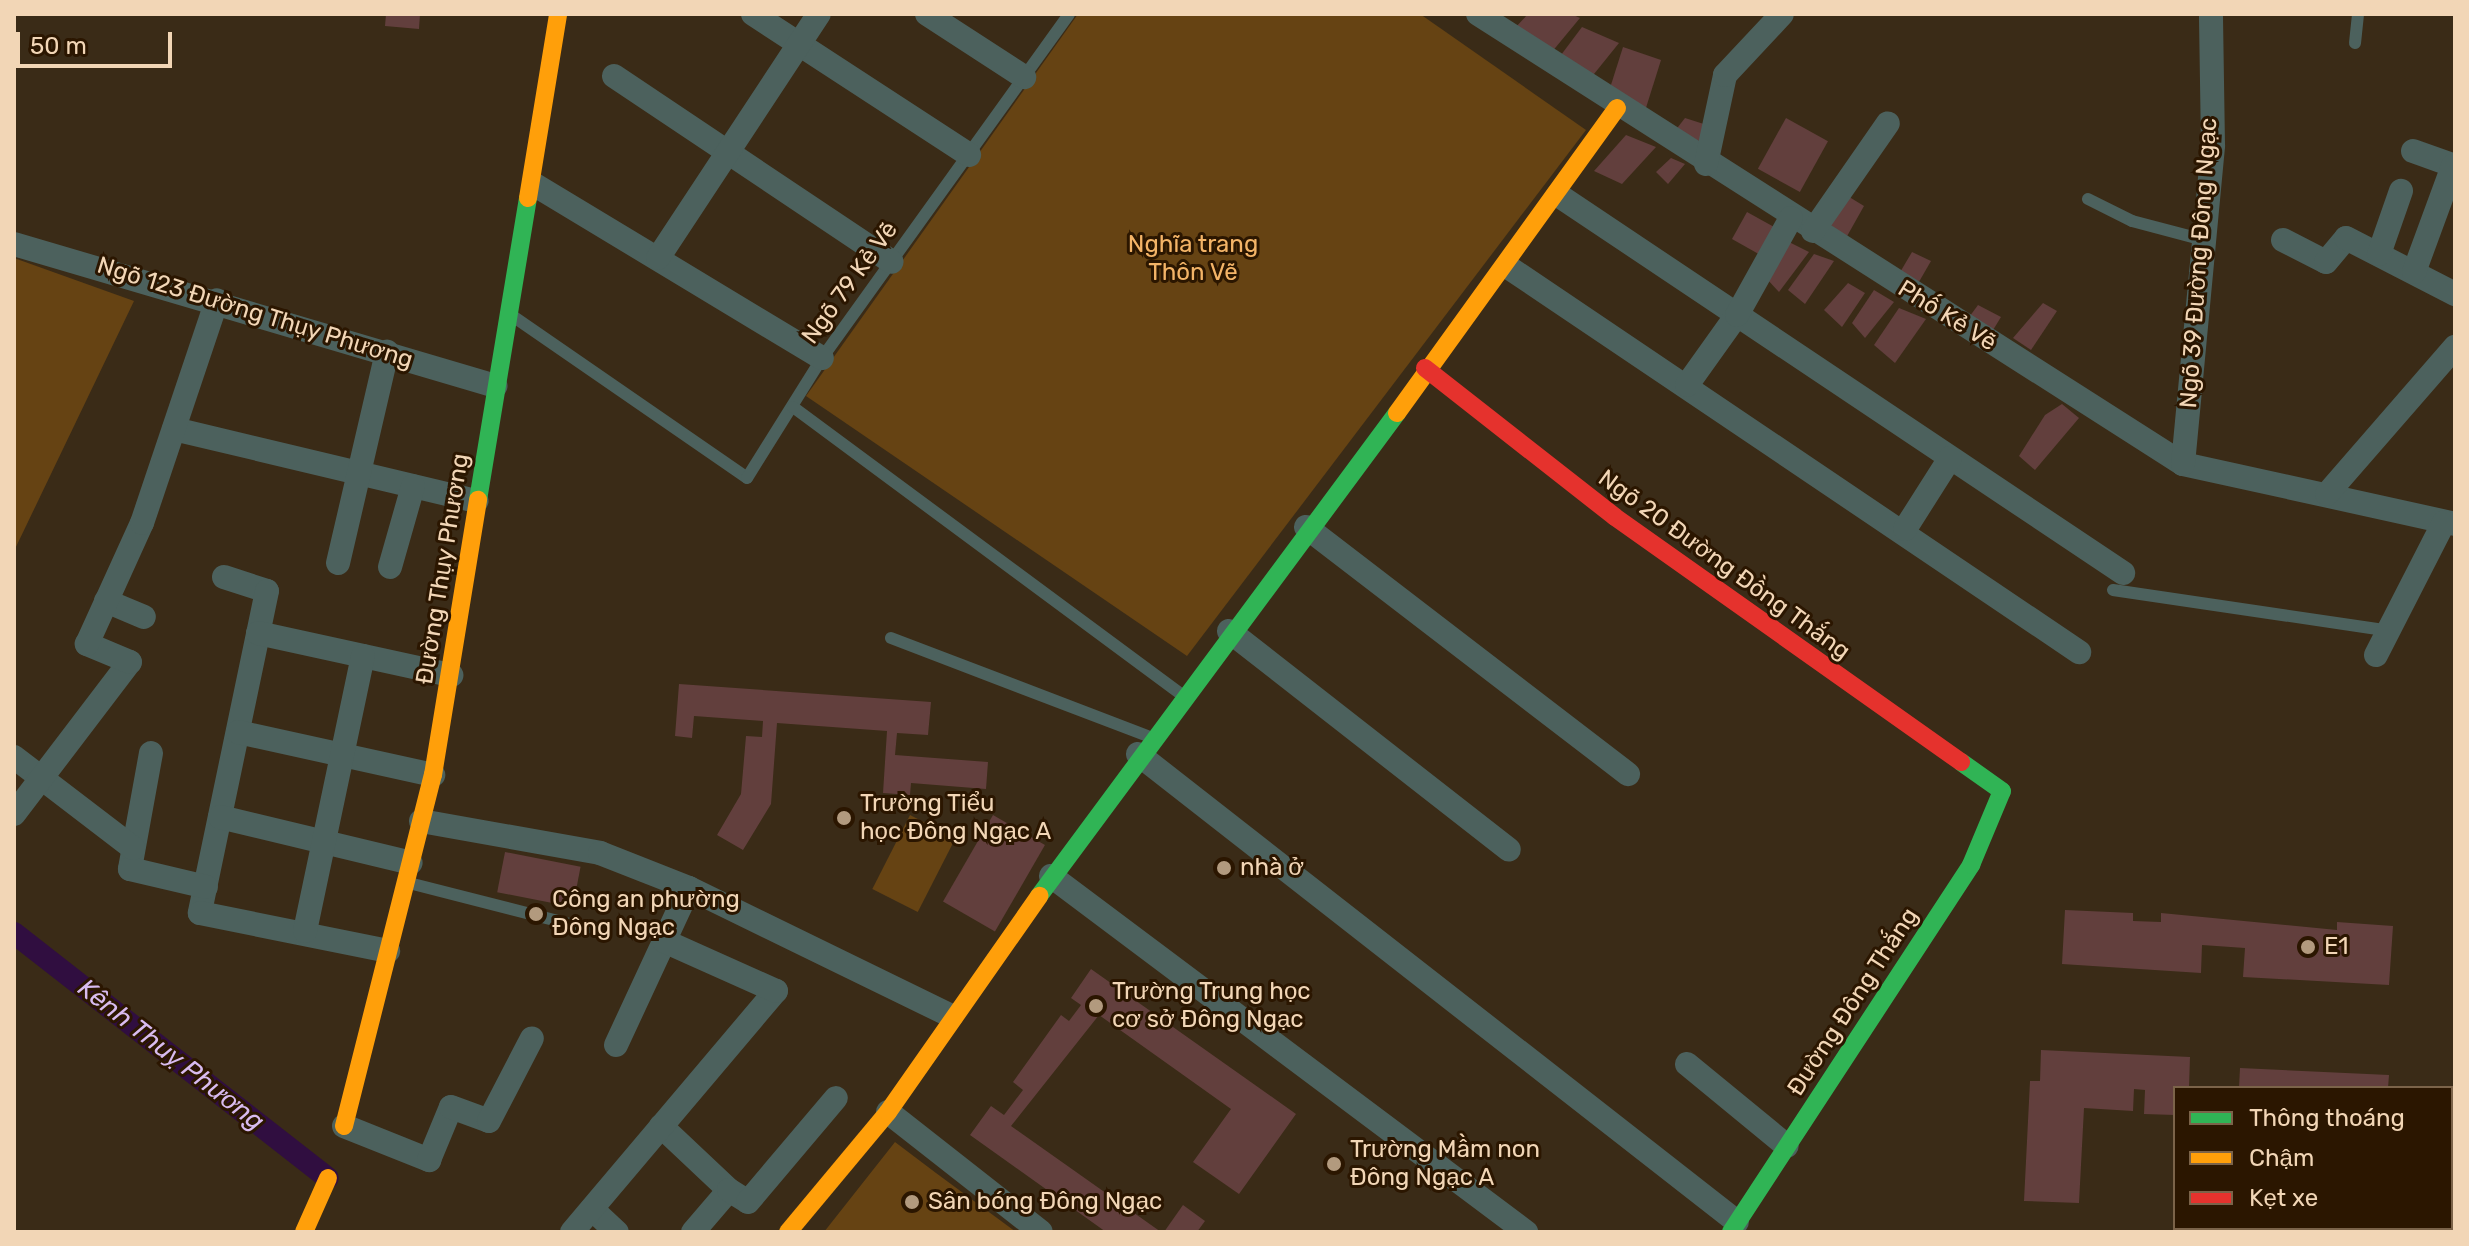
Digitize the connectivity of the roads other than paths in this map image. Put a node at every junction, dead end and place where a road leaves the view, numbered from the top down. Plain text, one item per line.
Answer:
1 (558, 14) edge
2 (753, 14) edge
3 (819, 14) edge
4 (927, 14) edge
5 (1069, 14) edge
6 (1478, 14) edge
7 (1782, 14) edge
8 (2211, 14) edge
9 (2358, 14) edge
10 (800, 39) junction
11 (2355, 43) dead end
12 (614, 76) dead end
13 (1024, 77) junction
14 (1617, 108) junction
15 (1888, 123) dead end
16 (2413, 151) dead end
17 (726, 153) junction
18 (969, 155) junction
19 (1706, 164) junction
20 (2454, 166) edge
21 (535, 185) junction
22 (2401, 191) dead end
23 (1558, 195) junction
24 (2088, 199) dead end
25 (1791, 218) junction
26 (1813, 231) junction
27 (2204, 240) junction
28 (2283, 240) dead end
29 (14, 244) edge
30 (2379, 254) junction
31 (658, 258) junction
32 (892, 262) junction
33 (1508, 267) junction
34 (2414, 272) junction
35 (2455, 294) edge
36 (217, 300) junction
37 (510, 314) junction
38 (1737, 315) junction
39 (2455, 347) edge
40 (387, 352) junction
41 (822, 358) junction
42 (1425, 368) junction
43 (1687, 385) junction
44 (496, 386) junction
45 (793, 407) junction
46 (174, 429) junction
47 (1950, 458) junction
48 (2183, 464) junction
49 (362, 474) junction
50 (413, 486) junction
51 (2327, 494) junction
52 (477, 501) junction
53 (2450, 523) edge
54 (1306, 527) junction
55 (1905, 529) junction
56 (338, 563) dead end
57 (390, 567) dead end
58 (224, 577) dead end
59 (2118, 581) joint
60 (106, 601) junction
61 (144, 617) dead end
62 (1229, 631) junction
63 (2389, 631) junction
64 (258, 633) junction
65 (891, 638) dead end
66 (2079, 652) dead end
67 (2376, 655) dead end
68 (363, 656) junction
69 (451, 675) junction
70 (1182, 694) junction
71 (238, 732) junction
72 (1144, 745) junction
73 (151, 753) dead end
74 (341, 755) junction
75 (14, 757) edge
76 (1628, 774) dead end
77 (433, 775) junction
78 (41, 778) junction
79 (2002, 791) joint
80 (14, 814) edge
81 (220, 817) junction
82 (421, 821) junction
83 (324, 842) junction
84 (133, 848) junction
85 (1509, 850) dead end
86 (408, 872) junction
87 (1051, 876) junction
88 (206, 887) junction
89 (689, 888) junction
90 (586, 928) dead end
91 (305, 931) junction
92 (664, 941) junction
93 (388, 951) junction
94 (951, 1016) junction
95 (532, 1038) dead end
96 (616, 1045) dead end
97 (1687, 1064) dead end
98 (836, 1098) dead end
99 (888, 1112) junction
100 (344, 1126) joint
101 (661, 1126) junction
102 (2455, 1139) edge
103 (1787, 1146) junction
104 (2454, 1166) edge
105 (328, 1178) dead end
106 (729, 1190) junction
107 (592, 1209) junction
108 (1734, 1227) edge
109 (304, 1232) edge
110 (572, 1232) edge
111 (617, 1232) edge
112 (693, 1232) edge
113 (788, 1232) edge
114 (1041, 1232) edge
115 (1526, 1232) edge

1 - 21 street, Đường Thụy Phương
2 - 10 street
3 - 10 street
4 - 13 street
5 - 13 lane, Ngõ 79 Kẻ Vẽ
6 - 14 street, Phố Kẻ Vẽ
7 - 19 street
8 - 27 street, Ngõ 39 Đường Đông Ngạc
9 - 11 lane
10 - 17 street
10 - 18 street
12 - 17 street
13 - 18 lane, Ngõ 79 Kẻ Vẽ
14 - 19 street, Phố Kẻ Vẽ
14 - 23 street
15 - 26 street
16 - 20 street
17 - 31 street
17 - 32 street
18 - 32 lane, Ngõ 79 Kẻ Vẽ
19 - 25 street, Phố Kẻ Vẽ
20 - 34 street
21 - 31 street
21 - 37 street, Đường Thụy Phương
22 - 30 street
23 - 33 street
23 - 38 street
24 - 27 lane
25 - 26 street, Phố Kẻ Vẽ
25 - 38 street
26 - 48 street, Phố Kẻ Vẽ
27 - 48 street, Ngõ 39 Đường Đông Ngạc
28 - 30 street
29 - 36 street, Ngõ 123 Đường Thụy Phương
30 - 34 street
31 - 41 street
32 - 41 lane, Ngõ 79 Kẻ Vẽ
33 - 42 street
33 - 43 street
34 - 35 street
36 - 40 street, Ngõ 123 Đường Thụy Phương
36 - 46 street
37 - 44 street, Đường Thụy Phương
37 - 45 lane, Ngõ 79 Kẻ Vẽ
38 - 43 street
38 - 47 street
39 - 51 street
40 - 44 street, Ngõ 123 Đường Thụy Phương
40 - 49 street
41 - 45 lane, Ngõ 79 Kẻ Vẽ
42 - 54 street
42 - 79 street, Ngõ 20 Đường Đồng Thắng
43 - 55 street
44 - 52 street, Đường Thụy Phương
45 - 70 lane
46 - 49 street
46 - 60 street
47 - 55 street
47 - 59 street
48 - 51 street, Phố Kẻ Vẽ
49 - 50 street
49 - 56 street
50 - 52 street
50 - 57 street
51 - 53 street, Phố Kẻ Vẽ
52 - 69 street, Đường Thụy Phương
53 - 63 street
54 - 62 street
54 - 76 street
55 - 66 street
58 - 64 street
59 - 63 lane
60 - 61 street
60 - 78 street
62 - 70 street
62 - 85 street
63 - 67 street
64 - 68 street
64 - 71 street
65 - 72 lane
68 - 69 street
68 - 74 street
69 - 77 street, Đường Thụy Phương
70 - 72 street
71 - 74 street
71 - 81 street
72 - 87 street
72 - 108 street
73 - 84 street
74 - 77 street
74 - 83 street
75 - 78 street
77 - 82 street, Đường Thụy Phương
78 - 80 street
78 - 84 street
79 - 103 street, Đường Đông Thắng
81 - 83 street
81 - 88 street
82 - 86 street, Đường Thụy Phương
82 - 89 street
83 - 86 street
83 - 91 street
84 - 88 street
86 - 90 lane
86 - 93 street, Đường Thụy Phương
87 - 94 street
87 - 115 street
88 - 91 street
89 - 92 street
89 - 94 street
91 - 93 street
92 - 96 street
92 - 101 street
93 - 100 street, Đường Thụy Phương
94 - 99 street
95 - 100 street
97 - 103 street
98 - 106 street
99 - 113 street
99 - 114 street
101 - 106 street
101 - 107 street
102 - 104 lane
103 - 108 street, Đường Đông Thắng
105 - 109 street
106 - 112 street
107 - 110 street
107 - 111 street

